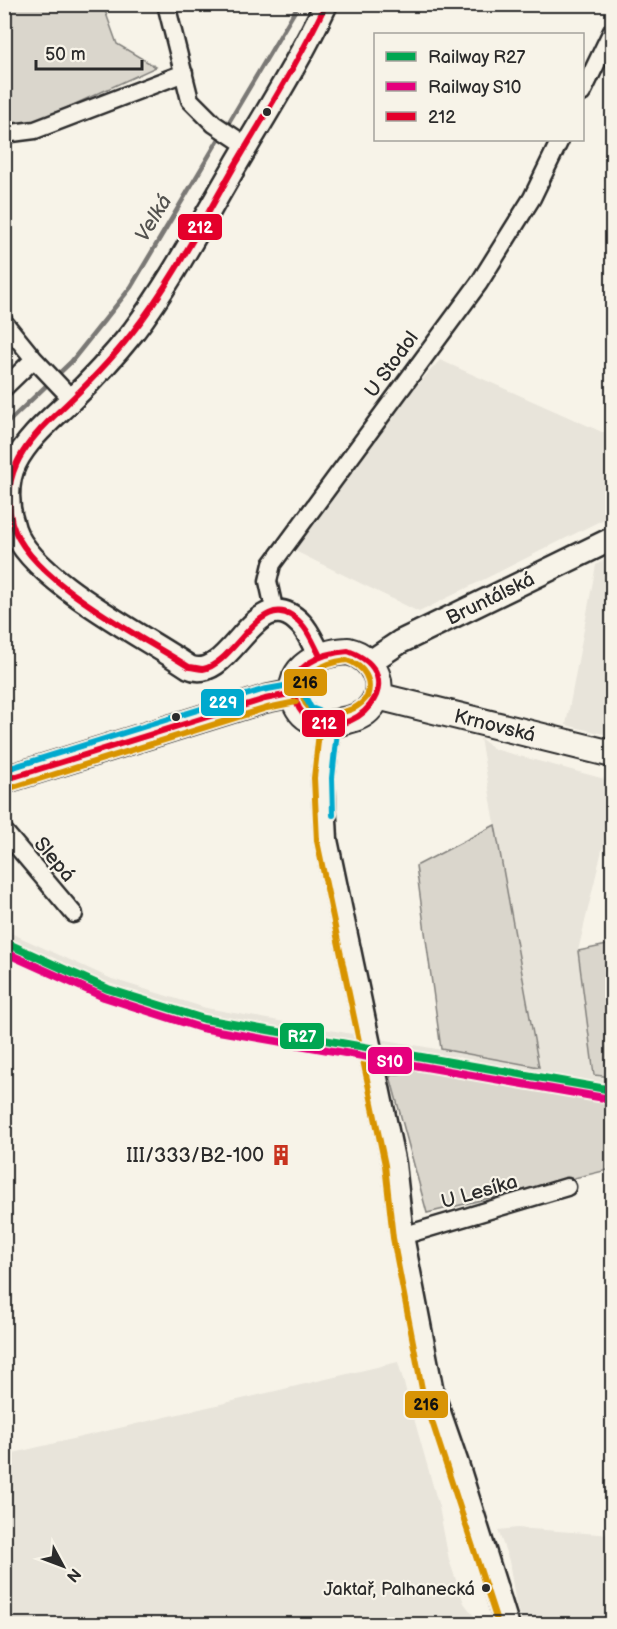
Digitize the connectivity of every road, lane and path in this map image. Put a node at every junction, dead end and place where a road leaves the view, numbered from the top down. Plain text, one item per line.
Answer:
1 (166, 4) edge
2 (326, 4) edge
3 (612, 32) edge
4 (184, 73) junction
5 (584, 89) edge
6 (4, 134) edge
7 (560, 141) edge
8 (240, 142) junction
9 (4, 322) edge
10 (38, 363) junction
11 (4, 388) edge
12 (68, 394) junction
13 (612, 539) edge
14 (274, 613) junction
15 (320, 657) junction
16 (370, 662) junction
17 (294, 693) junction
18 (377, 696) junction
19 (327, 736) junction
20 (612, 754) edge
21 (4, 780) edge
22 (4, 831) edge
23 (74, 914) dead end
24 (567, 1187) dead end
25 (402, 1236) junction
26 (507, 1624) edge

1 - 4 street
2 - 8 street
3 - 5 street
4 - 6 street
4 - 8 street
7 - 14 street, U Stodol
8 - 12 street
9 - 10 street
10 - 11 street
10 - 12 street
12 - 14 street
13 - 16 street, Bruntálská
14 - 15 street
15 - 16 main road
15 - 17 main road
16 - 18 main road
17 - 19 main road
17 - 21 main road
18 - 19 main road
18 - 20 main road, Krnovská
19 - 25 street
22 - 23 street, Slepá
24 - 25 street, U Lesíka
25 - 26 street

